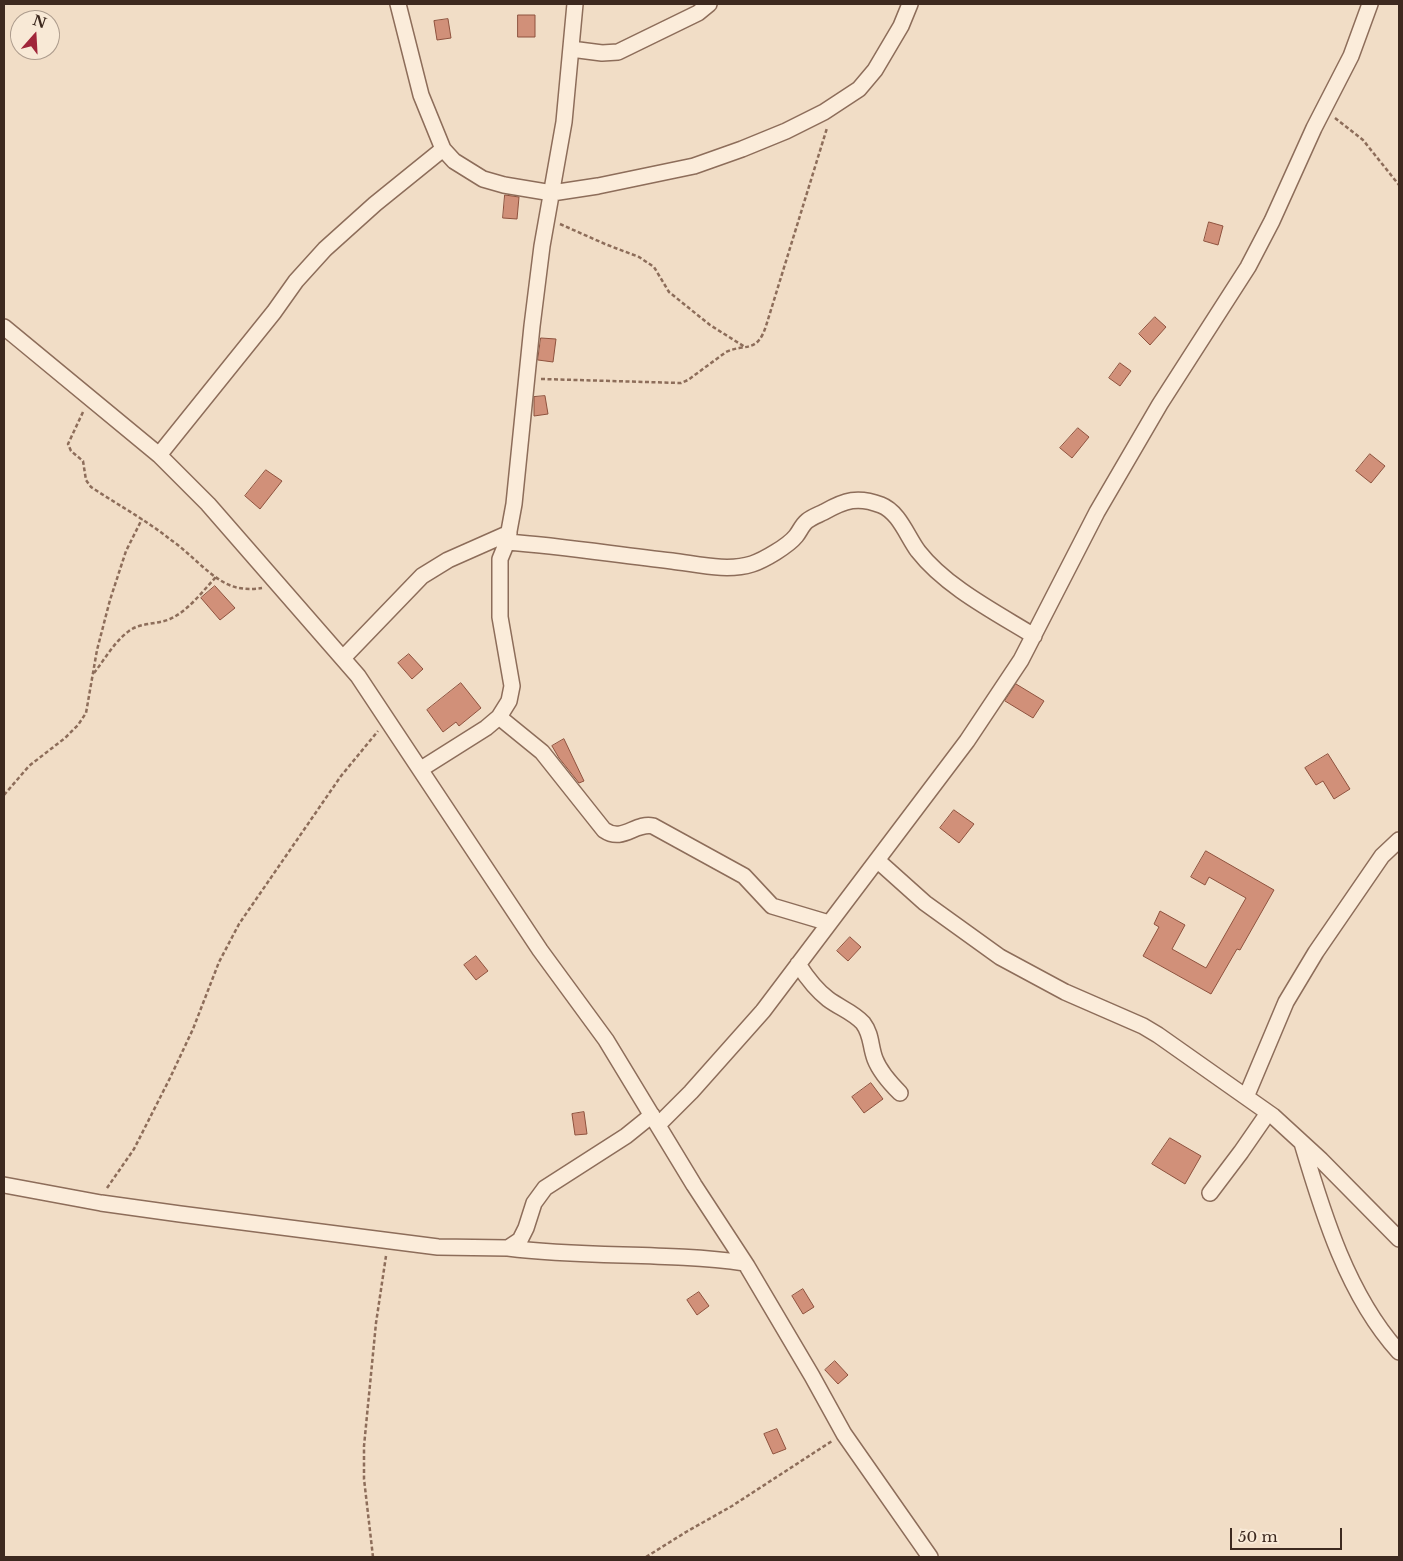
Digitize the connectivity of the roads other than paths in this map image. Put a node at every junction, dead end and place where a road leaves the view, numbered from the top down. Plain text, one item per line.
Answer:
1 (398, 4) edge
2 (575, 4) edge
3 (709, 4) edge
4 (910, 4) edge
5 (1370, 4) edge
6 (571, 49) junction
7 (443, 149) junction
8 (552, 193) junction
9 (4, 327) edge
10 (159, 456) junction
11 (508, 538) junction
12 (1034, 636) junction
13 (343, 658) junction
14 (499, 717) junction
15 (421, 770) junction
16 (1399, 840) edge
17 (877, 860) junction
18 (830, 923) junction
19 (798, 964) junction
20 (900, 1093) dead end
21 (1246, 1096) junction
22 (1268, 1112) junction
23 (655, 1120) junction
24 (1302, 1143) junction
25 (4, 1185) edge
26 (1210, 1193) dead end
27 (1399, 1239) edge
28 (508, 1248) junction
29 (745, 1263) junction
30 (1399, 1352) edge
31 (930, 1557) edge

1 - 7 street
2 - 6 street
3 - 6 street
4 - 8 street
5 - 12 street
6 - 8 street
7 - 8 street
7 - 10 street
8 - 11 street
9 - 10 street
10 - 13 street
11 - 12 street
11 - 13 street
11 - 14 street
12 - 17 street
13 - 15 street
14 - 15 street
14 - 18 street
15 - 23 street
16 - 21 street
17 - 18 street
17 - 21 street
18 - 19 street
19 - 20 street
19 - 23 street
21 - 22 street
22 - 24 street
22 - 26 street
23 - 28 street
23 - 29 street
24 - 27 street
24 - 30 street
25 - 28 street
28 - 29 street
29 - 31 street

